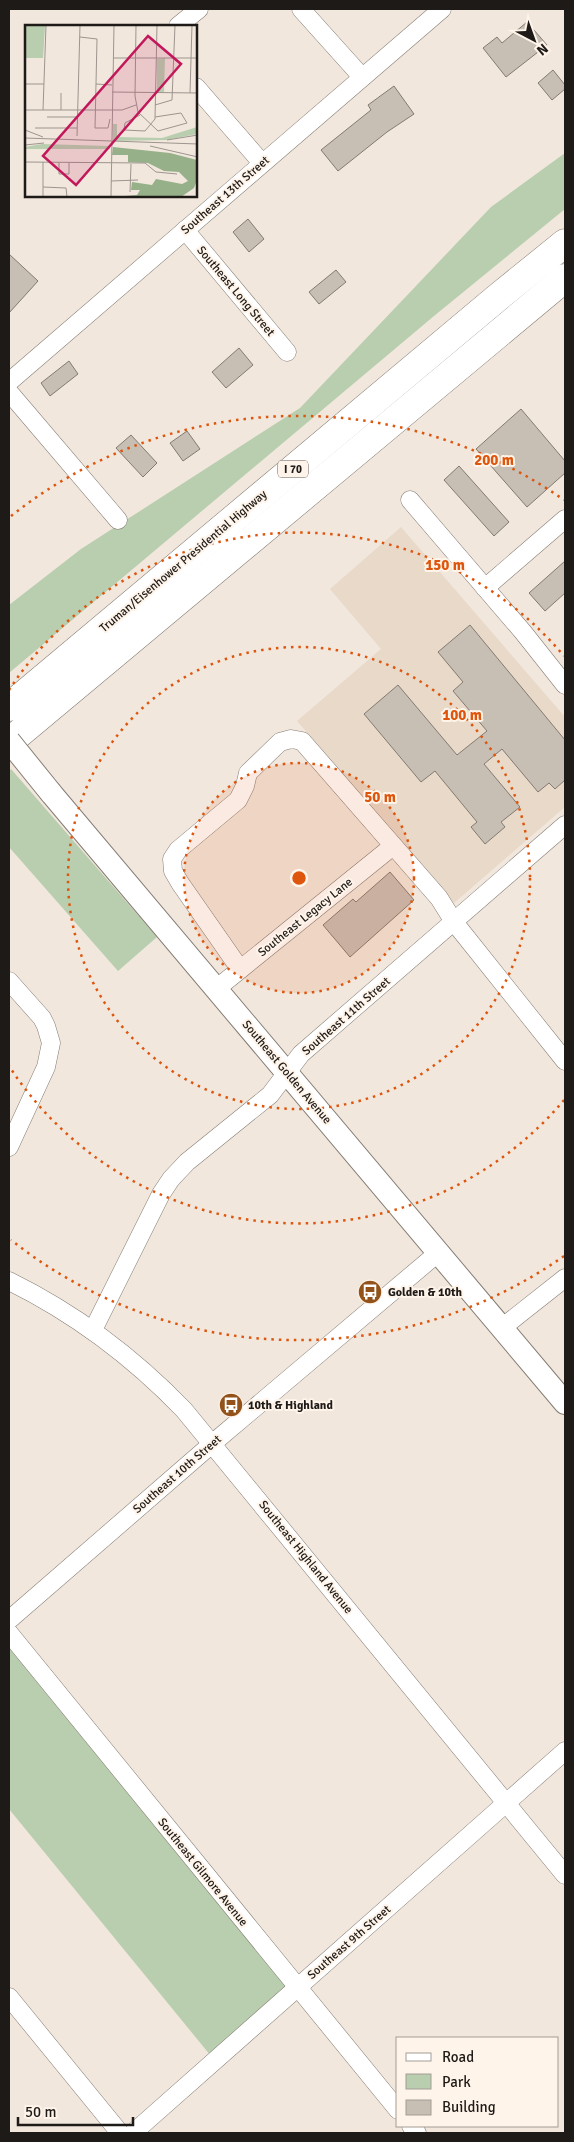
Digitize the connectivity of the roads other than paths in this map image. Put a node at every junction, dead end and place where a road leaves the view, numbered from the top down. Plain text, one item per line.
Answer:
1 (199, 9) edge
2 (301, 9) edge
3 (442, 9) edge
4 (179, 25) edge
5 (362, 77) junction
6 (198, 89) edge
7 (262, 163) junction
8 (184, 230) junction
9 (565, 243) edge
10 (565, 278) edge
11 (565, 302) edge
12 (287, 352) dead end
13 (9, 382) edge
14 (9, 392) edge
15 (315, 486) junction
16 (410, 500) dead end
17 (565, 519) edge
18 (118, 520) dead end
19 (485, 588) junction
20 (565, 686) edge
21 (9, 707) edge
22 (9, 742) edge
23 (565, 825) edge
24 (393, 846) junction
25 (454, 922) junction
26 (240, 969) junction
27 (9, 981) edge
28 (216, 989) junction
29 (565, 1061) edge
30 (286, 1072) junction
31 (9, 1147) edge
32 (439, 1252) junction
33 (565, 1278) edge
34 (9, 1281) edge
35 (503, 1327) junction
36 (94, 1330) junction
37 (565, 1403) edge
38 (213, 1443) junction
39 (9, 1620) edge
40 (9, 1633) edge
41 (565, 1751) edge
42 (506, 1803) junction
43 (565, 1875) edge
44 (298, 1987) junction
45 (9, 1997) edge
46 (396, 2108) edge
47 (120, 2133) edge
48 (133, 2133) edge

1 - 4 street
2 - 5 street
3 - 5 street, Southeast 13th Street
5 - 7 street, Southeast 13th Street
6 - 7 street
7 - 8 street, Southeast 13th Street
8 - 12 street, Southeast Long Street
8 - 13 street, Southeast 13th Street
9 - 21 highway, Truman/Eisenhower Presidential Highway / I 70
10 - 15 highway, I 70
11 - 15 highway
14 - 18 street
15 - 22 highway, I 70
16 - 19 street
17 - 19 street
19 - 20 street
22 - 28 street, Southeast Golden Avenue, bridge
23 - 25 street, Southeast 11th Street
24 - 25 street
24 - 26 street, Southeast Legacy Lane
24 - 26 street
25 - 29 street
25 - 30 street, Southeast 11th Street
26 - 28 street, Southeast Legacy Lane
27 - 31 street
28 - 30 street, Southeast Golden Avenue
30 - 32 street, Southeast Golden Avenue
30 - 36 street, Southeast 11th Street
32 - 35 street, Southeast Golden Avenue
32 - 38 street, Southeast 10th Street
33 - 35 street
34 - 36 street, Southeast Highland Avenue
35 - 37 street, Southeast Golden Avenue
36 - 38 street, Southeast Highland Avenue
38 - 39 street, Southeast 10th Street
38 - 42 street, Southeast Highland Avenue
40 - 44 street, Southeast Gilmore Avenue
41 - 42 street, Southeast 9th Street
42 - 43 street, Southeast Highland Avenue
42 - 44 street, Southeast 9th Street
44 - 46 street, Southeast Gilmore Avenue
44 - 48 street, Southeast 9th Street
45 - 47 street

